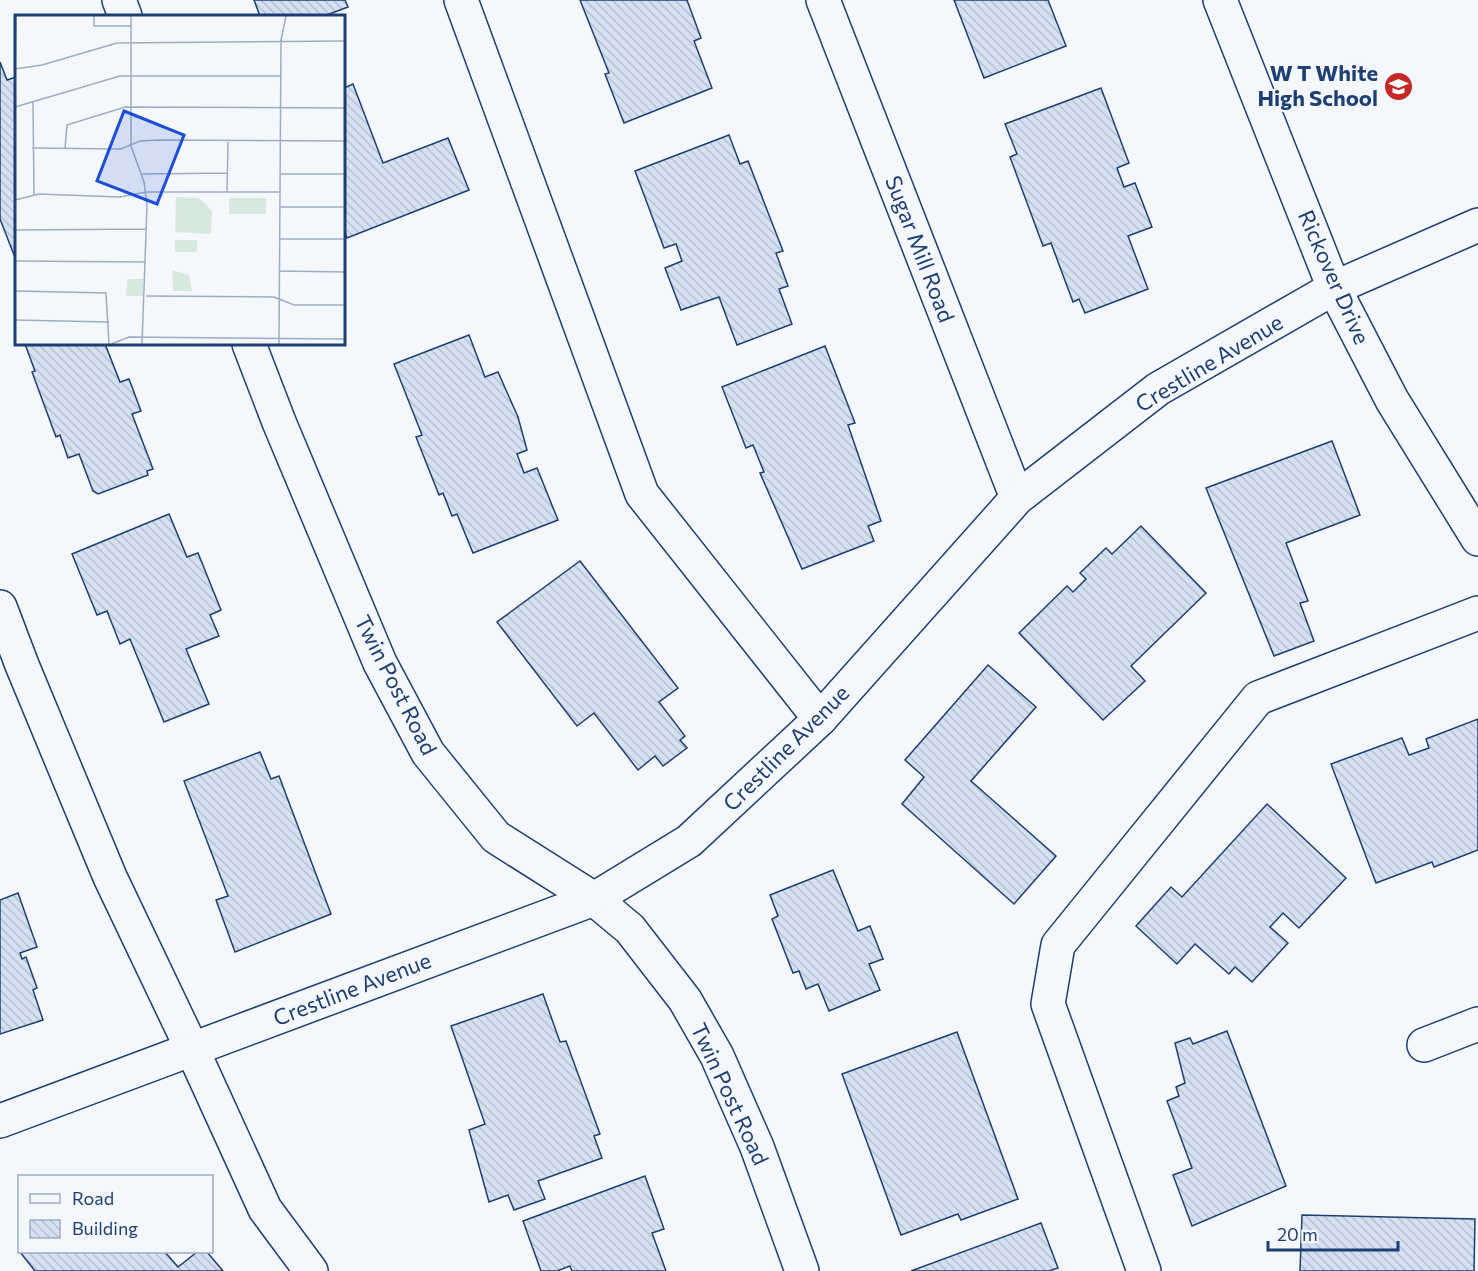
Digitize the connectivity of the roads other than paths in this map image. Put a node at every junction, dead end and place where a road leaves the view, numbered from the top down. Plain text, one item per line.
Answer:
1 (119, 0) edge
2 (461, 0) edge
3 (823, 0) edge
4 (1220, 0) edge
5 (125, 15) edge
6 (1478, 225) edge
7 (1334, 288) junction
8 (249, 345) edge
9 (1017, 498) junction
10 (1478, 539) edge
11 (0, 607) edge
12 (1478, 613) edge
13 (820, 719) junction
14 (594, 899) junction
15 (1478, 1024) edge
16 (1424, 1045) dead end
17 (192, 1049) junction
18 (0, 1121) edge
19 (311, 1271) edge
20 (802, 1271) edge
21 (1144, 1271) edge

1 - 5 street
2 - 13 street
3 - 9 street, Sugar Mill Road
4 - 7 street, Rickover Drive
6 - 7 street, Crestline Avenue
7 - 9 street, Crestline Avenue
7 - 10 street, Rickover Drive
8 - 14 street, Twin Post Road
9 - 13 street, Crestline Avenue
11 - 17 street
12 - 21 street
13 - 14 street, Crestline Avenue
14 - 17 street, Crestline Avenue
14 - 20 street, Twin Post Road
15 - 16 street
17 - 18 street, Crestline Avenue
17 - 19 street

